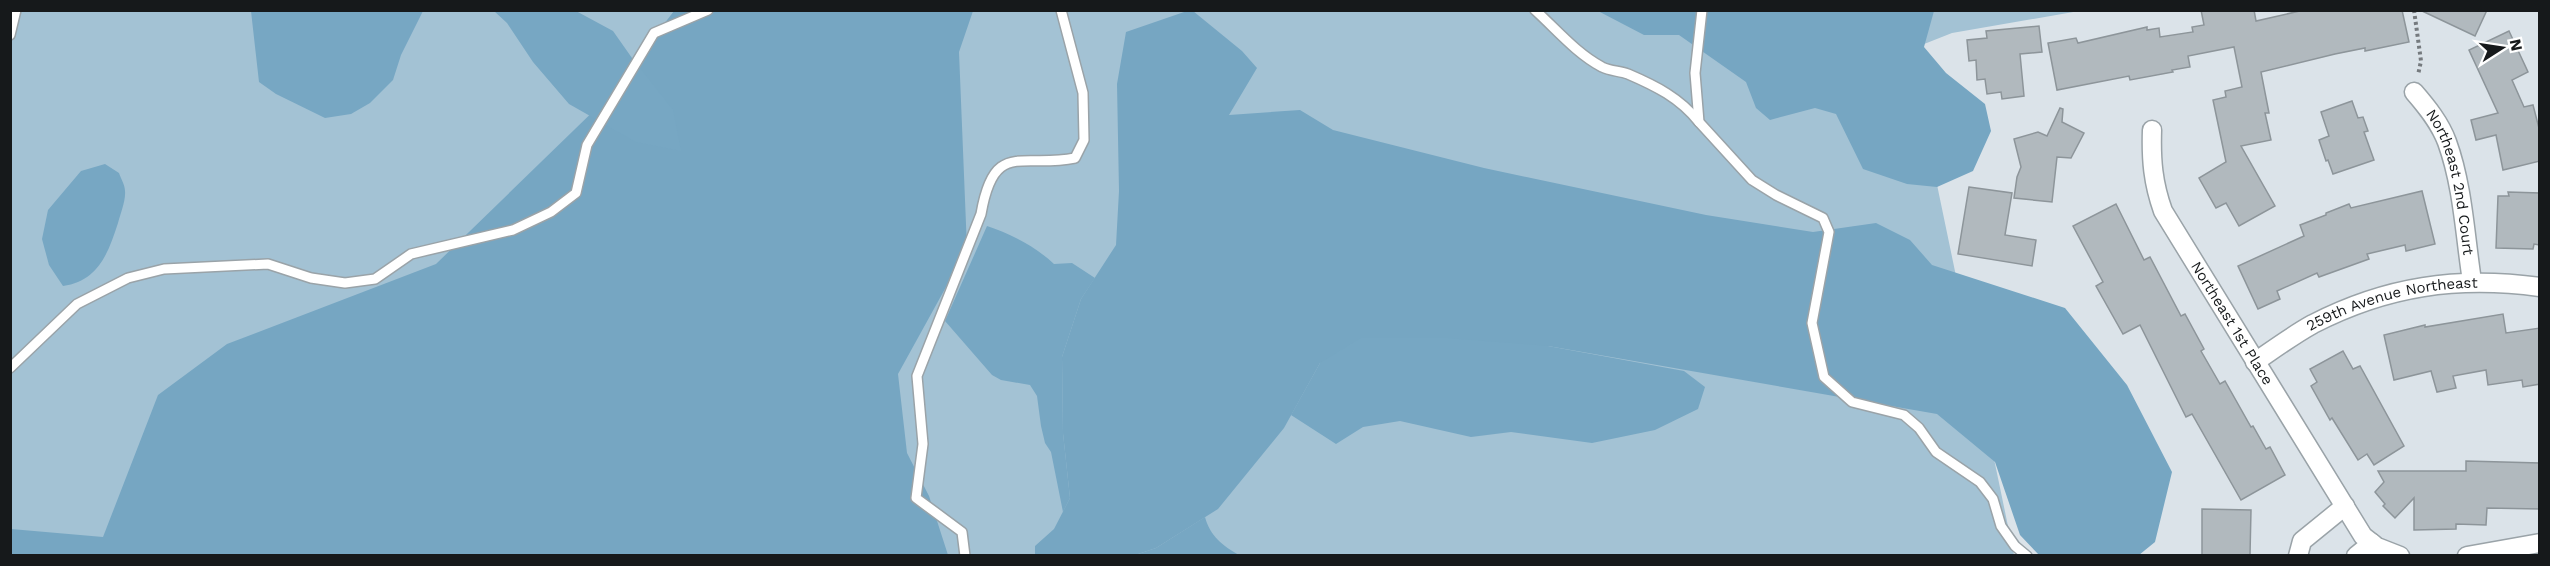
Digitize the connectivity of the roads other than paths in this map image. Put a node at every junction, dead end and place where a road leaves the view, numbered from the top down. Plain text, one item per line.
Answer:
1 (16, 10) edge
2 (708, 10) edge
3 (1061, 10) edge
4 (1535, 10) edge
5 (1702, 10) edge
6 (10, 35) edge
7 (2414, 92) road end
8 (1700, 122) junction
9 (2152, 130) dead end
10 (2472, 281) junction
11 (2540, 287) edge
12 (2255, 362) junction
13 (10, 368) edge
14 (2345, 506) junction
15 (2372, 543) junction
16 (2540, 543) edge
17 (965, 555) edge
18 (2026, 555) edge
19 (2298, 555) edge
20 (2356, 555) edge
21 (2400, 555) edge
22 (2467, 555) edge

1 - 6 lane
2 - 13 lane
3 - 17 lane
4 - 8 lane
5 - 8 lane
7 - 10 street, Northeast 2nd Court
8 - 18 lane
9 - 12 street, Northeast 1st Place
10 - 11 street, 259th Avenue Northeast
10 - 12 street, 259th Avenue Northeast
12 - 14 street, Northeast 1st Place
14 - 15 street, Northeast 1st Place
14 - 19 street
15 - 20 street
15 - 21 street
16 - 22 street

